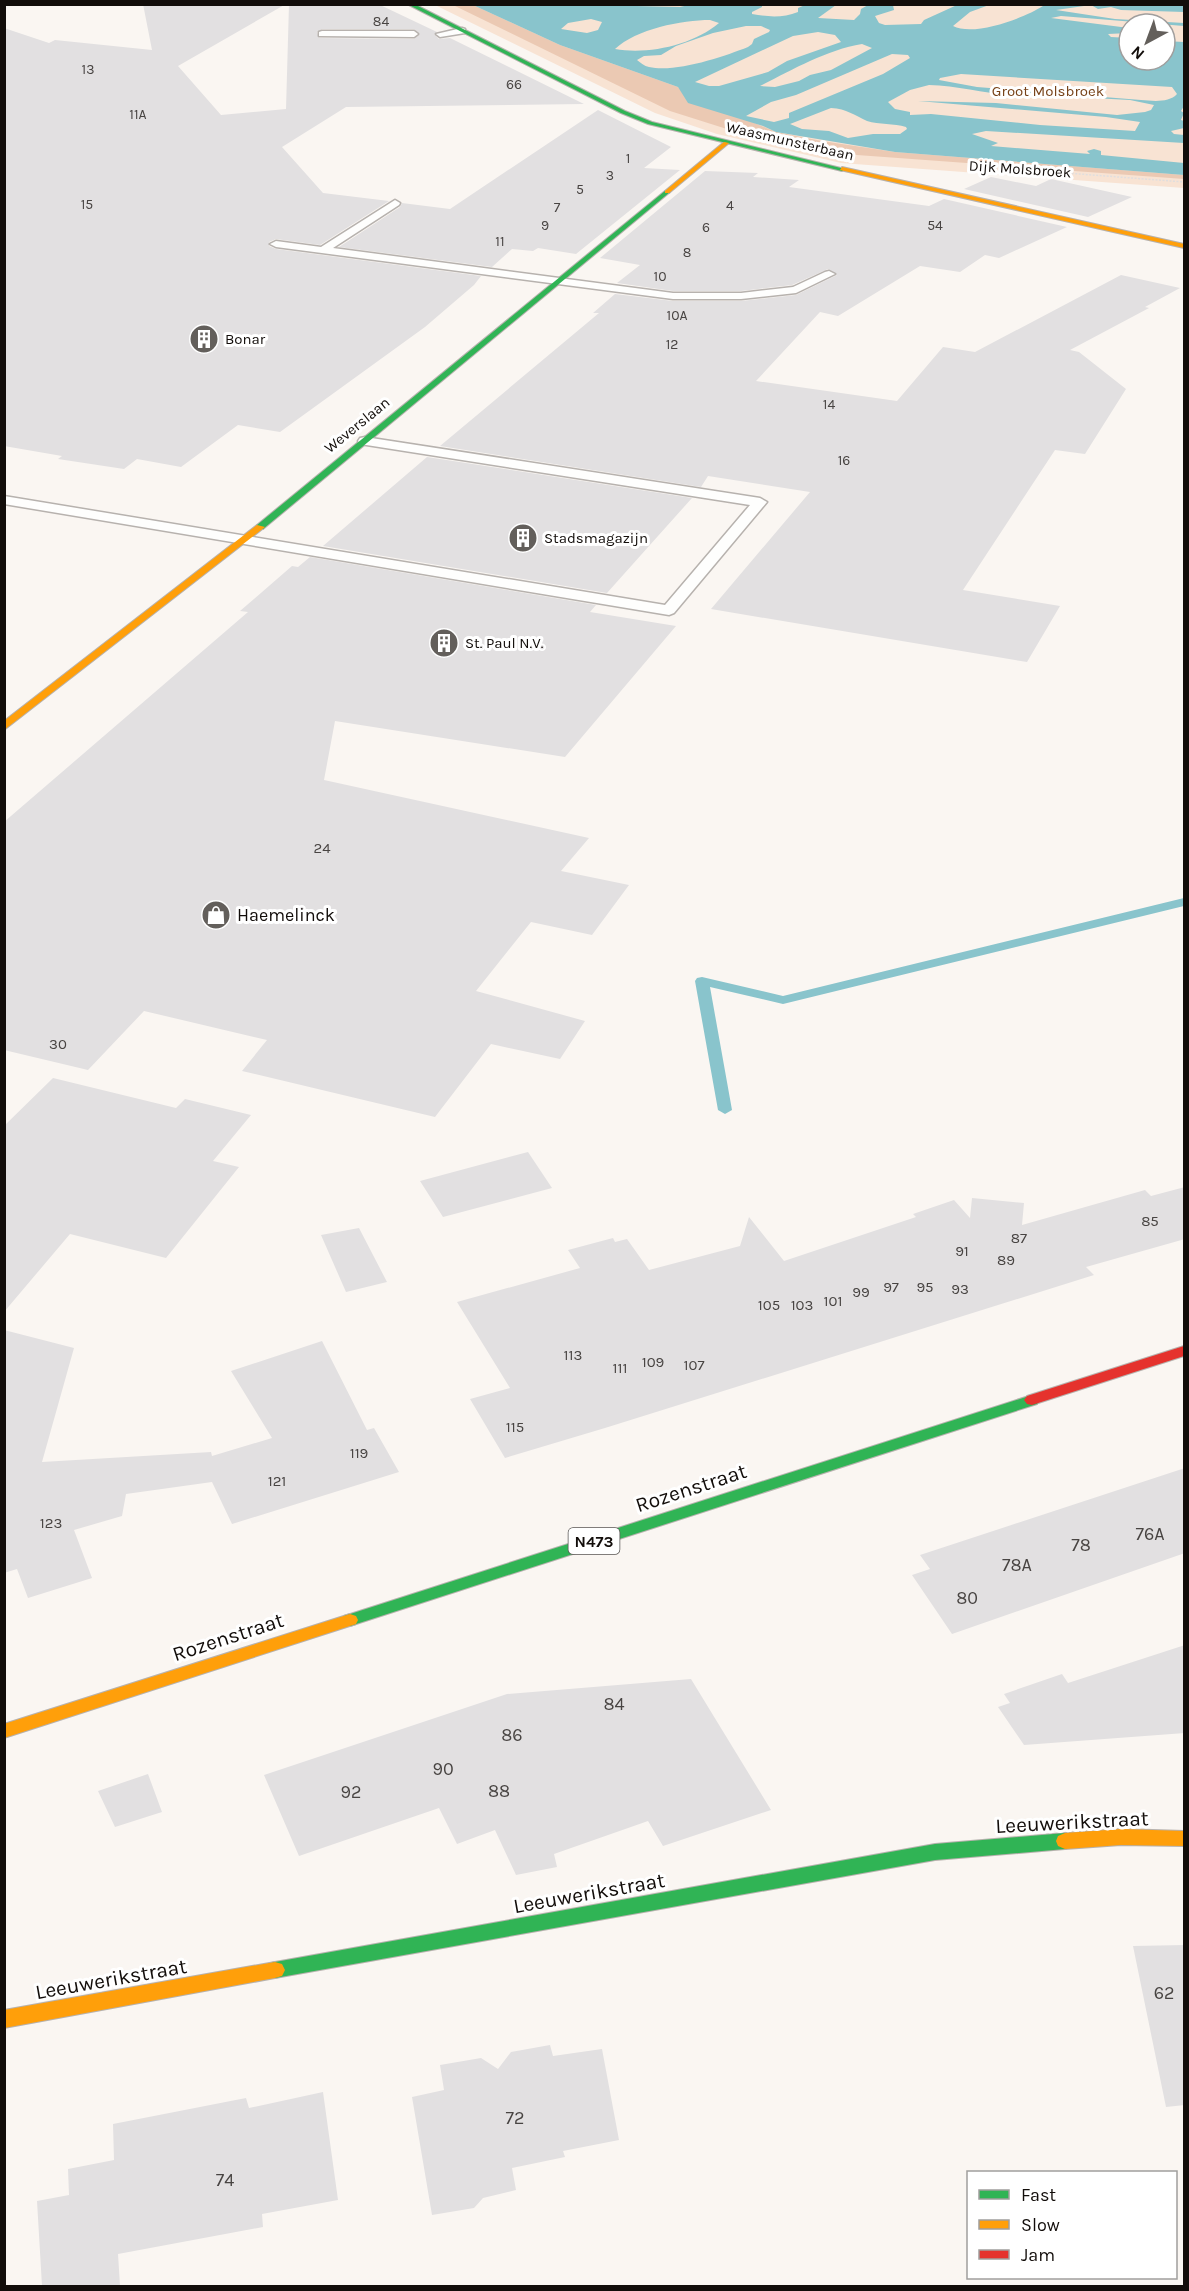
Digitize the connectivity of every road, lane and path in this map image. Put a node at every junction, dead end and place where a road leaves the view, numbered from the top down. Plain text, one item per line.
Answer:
1 (410, 4) edge
2 (462, 31) junction
3 (322, 34) dead end
4 (414, 34) dead end
5 (440, 34) dead end
6 (726, 144) junction
7 (985, 167) dead end
8 (1185, 182) edge
9 (394, 203) dead end
10 (276, 244) dead end
11 (1185, 246) edge
12 (323, 250) junction
13 (829, 274) dead end
14 (558, 282) junction
15 (365, 441) junction
16 (4, 500) edge
17 (245, 539) junction
18 (4, 727) edge
19 (1185, 1351) edge
20 (4, 1731) edge
21 (1185, 1839) edge
22 (4, 2019) edge

1 - 2 street, Waasmunsterbaan
2 - 5 lane
2 - 6 street, Waasmunsterbaan
3 - 4 lane
6 - 11 street, Waasmunsterbaan
6 - 14 street, Weverslaan
7 - 8 path, Dijk Molsbroek
9 - 12 lane
10 - 12 lane
12 - 14 lane
13 - 14 lane
14 - 15 street, Weverslaan
15 - 17 street, Weverslaan
15 - 17 lane
16 - 17 lane
17 - 18 street, Weverslaan
19 - 20 street, Rozenstraat / N473
21 - 22 street, Leeuwerikstraat

